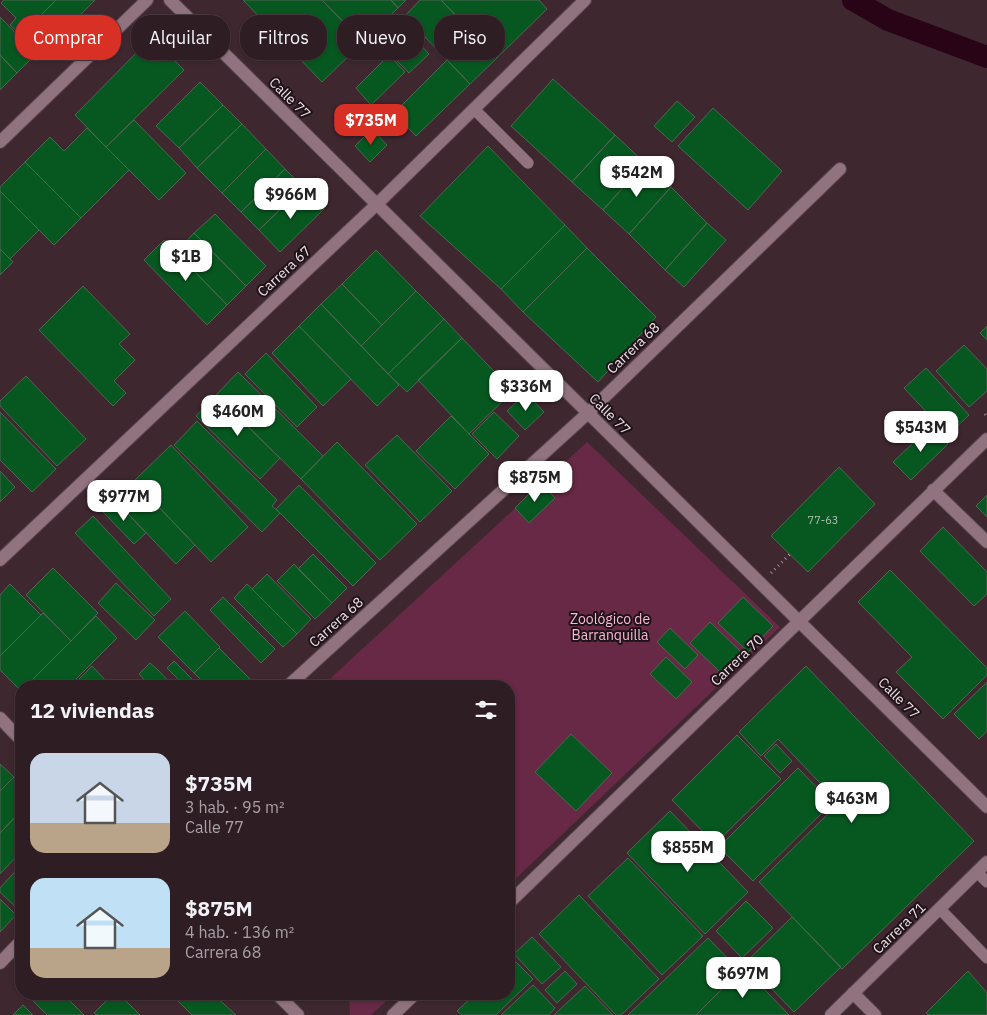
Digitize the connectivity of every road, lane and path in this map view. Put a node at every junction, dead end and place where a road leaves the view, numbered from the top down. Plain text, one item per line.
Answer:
1 (147, 0) edge
2 (170, 0) edge
3 (585, 0) edge
4 (474, 109) junction
5 (0, 142) edge
6 (528, 163) dead end
7 (840, 169) dead end
8 (377, 204) junction
9 (588, 412) junction
10 (987, 439) edge
11 (933, 490) junction
12 (987, 542) edge
13 (790, 554) dead end
14 (0, 560) edge
15 (761, 583) junction
16 (799, 621) junction
17 (295, 680) edge
18 (0, 718) edge
19 (15, 734) edge
20 (987, 807) edge
21 (987, 862) edge
22 (977, 872) junction
23 (987, 882) edge
24 (515, 897) edge
25 (940, 909) junction
26 (15, 947) edge
27 (987, 958) edge
28 (0, 963) edge
29 (853, 994) junction
30 (283, 1000) edge
31 (409, 1000) edge
32 (298, 1015) edge
33 (393, 1015) edge
34 (831, 1015) edge
35 (874, 1015) edge

1 - 5 street
2 - 8 street, Calle 77
3 - 4 street, Carrera 67
4 - 6 lane
4 - 8 street, Carrera 67
7 - 9 street, Carrera 68
8 - 9 street, Calle 77
8 - 14 street, Carrera 67
9 - 15 street, Calle 77
9 - 17 street, Carrera 68
10 - 11 street, Carrera 70
11 - 12 street
11 - 16 street, Carrera 70
13 - 15 path
15 - 16 street, Calle 77
16 - 20 street, Calle 77
16 - 24 street, Carrera 70
18 - 19 street
21 - 22 street, Carrera 71
22 - 23 lane
22 - 25 street, Carrera 71
25 - 27 lane
25 - 29 street, Carrera 71
26 - 28 street
29 - 34 street, Carrera 71
29 - 35 street
30 - 32 street
31 - 33 street

